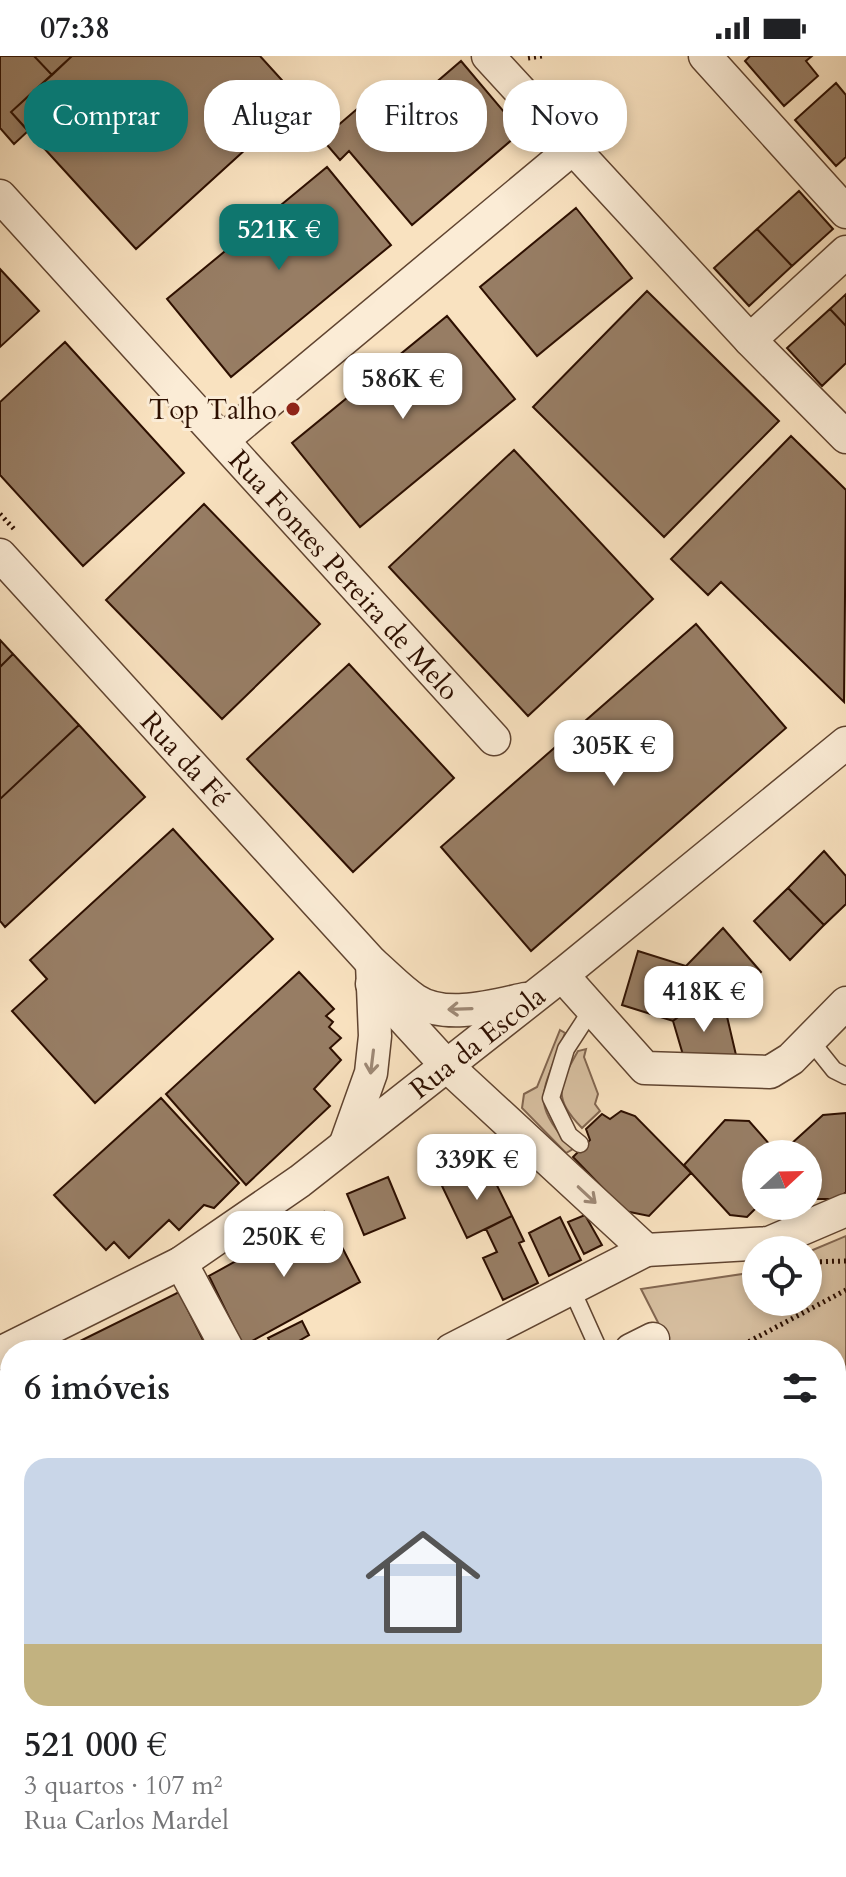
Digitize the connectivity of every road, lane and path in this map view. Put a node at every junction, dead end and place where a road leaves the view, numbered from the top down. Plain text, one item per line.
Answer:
1 (488, 56) edge
2 (705, 56) edge
3 (510, 80) edge
4 (568, 152) edge
5 (575, 152) edge
6 (0, 196) edge
7 (846, 212) edge
8 (846, 252) edge
9 (750, 340) junction
10 (846, 437) edge
11 (224, 439) junction
12 (0, 555) edge
13 (494, 739) dead end
14 (846, 743) edge
15 (372, 973) junction
16 (562, 975) junction
17 (536, 996) junction
18 (846, 1003) edge
19 (592, 1009) junction
20 (810, 1040) junction
21 (447, 1066) junction
22 (846, 1076) edge
23 (399, 1102) junction
24 (505, 1119) junction
25 (580, 1144) dead end
26 (345, 1145) junction
27 (846, 1210) edge
28 (646, 1250) junction
29 (846, 1261) edge
30 (822, 1262) edge
31 (187, 1273) junction
32 (572, 1290) junction
33 (846, 1290) edge
34 (30, 1340) edge
35 (223, 1340) edge
36 (471, 1340) edge
37 (594, 1340) edge
38 (752, 1340) edge

1 - 3 street
2 - 7 street
4 - 11 street
5 - 9 street
6 - 11 street, Rua Fontes Pereira de Melo
8 - 9 street
9 - 10 street
11 - 13 street, Rua Fontes Pereira de Melo
12 - 15 street, Rua da Fé
14 - 16 street, Rua da Escola
17 -> 15 street, Rua da Fé
15 - 21 street, Rua da Fé
15 -> 26 street
16 - 17 street, Rua da Escola
16 - 19 street
17 - 21 street, Rua da Escola
18 - 20 street
19 - 20 street
19 - 25 lane
20 - 22 lane
21 - 23 street, Rua da Escola
21 - 24 street, Rua da Fé
23 - 24 street, Rua da Fé
23 - 26 street, Rua da Escola
24 -> 28 street, Rua da Fé
26 - 31 street, Rua da Escola
27 - 28 street
28 - 32 street
29 - 30 path
31 - 34 street, Rua da Escola
31 - 35 street
32 - 36 street
32 - 37 lane
33 - 38 path

